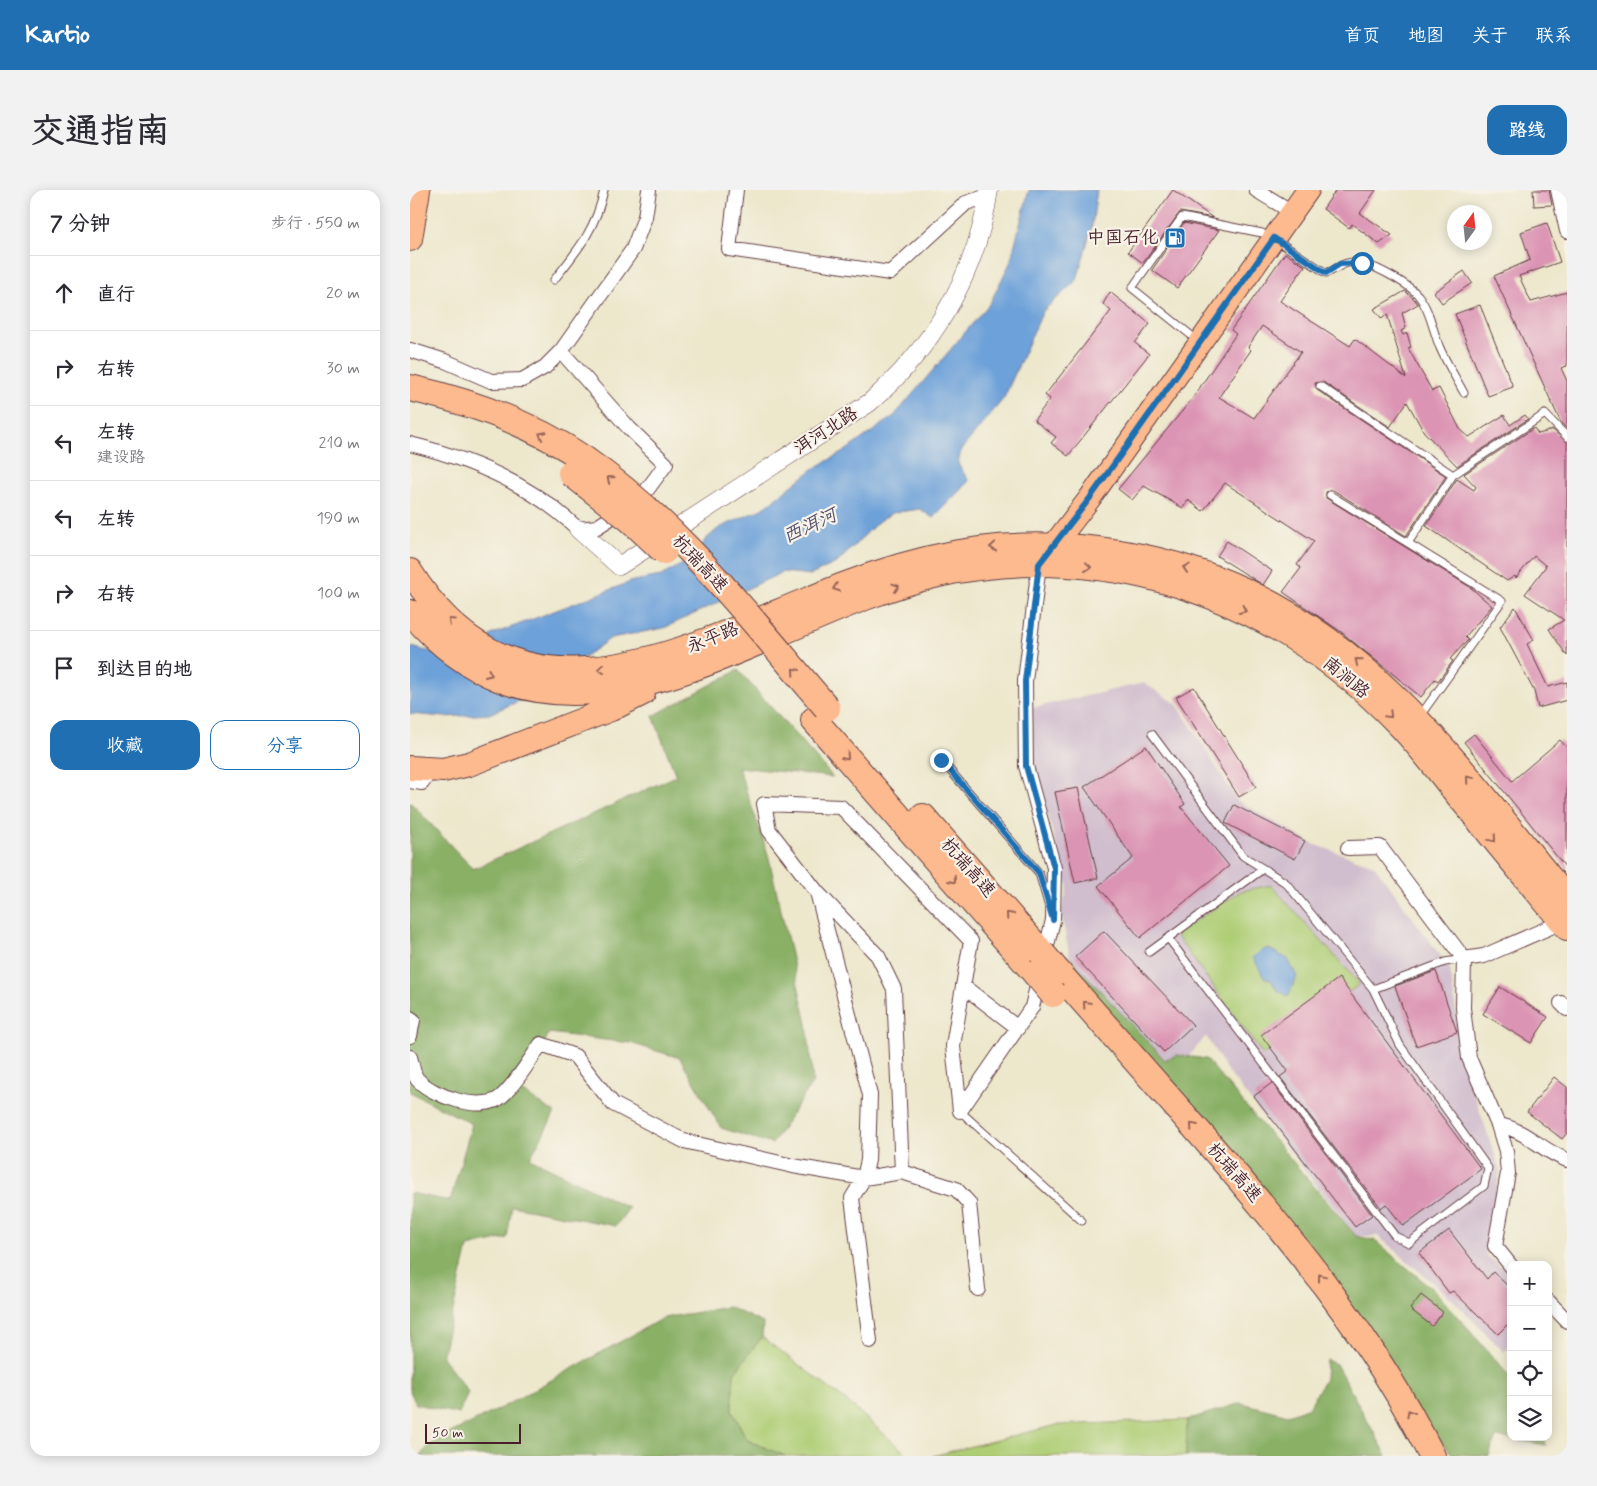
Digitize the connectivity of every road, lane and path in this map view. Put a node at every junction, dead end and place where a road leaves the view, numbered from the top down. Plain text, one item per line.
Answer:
1 (418, 190) edge
2 (604, 190) edge
3 (649, 190) edge
4 (736, 190) edge
5 (1256, 190) edge
6 (1308, 190) edge
7 (1558, 190) edge
8 (988, 193) edge
9 (1289, 202) edge
10 (1567, 231) edge
11 (1268, 236) junction
12 (410, 239) edge
13 (554, 280) dead end
14 (1195, 339) junction
15 (410, 350) edge
16 (561, 351) junction
17 (1320, 386) dead end
18 (410, 388) edge
19 (1464, 393) dead end
20 (410, 407) edge
21 (1567, 437) edge
22 (410, 444) edge
23 (578, 466) junction
24 (1453, 475) junction
25 (1330, 494) dead end
26 (578, 529) junction
27 (1408, 543) junction
28 (1042, 550) junction
29 (410, 571) edge
30 (410, 612) edge
31 (763, 618) junction
32 (652, 671) junction
33 (688, 672) junction
34 (1418, 718) junction
35 (1152, 734) dead end
36 (941, 760) dead end
37 (420, 769) edge
38 (410, 781) edge
39 (1348, 848) dead end
40 (1263, 869) junction
41 (817, 892) junction
42 (1567, 898) edge
43 (1053, 920) junction
44 (1564, 925) edge
45 (1168, 938) junction
46 (1149, 952) dead end
47 (1464, 959) junction
48 (1047, 973) junction
49 (963, 986) junction
50 (1373, 989) junction
51 (410, 1018) edge
52 (1018, 1028) junction
53 (410, 1036) edge
54 (410, 1057) edge
55 (960, 1111) junction
56 (1498, 1125) junction
57 (1567, 1160) edge
58 (902, 1172) junction
59 (864, 1178) junction
60 (1082, 1221) dead end
61 (1507, 1261) edge
62 (978, 1289) dead end
63 (1552, 1305) edge
64 (1567, 1321) edge
65 (870, 1341) dead end
66 (1412, 1456) edge
67 (1432, 1456) edge

1 - 12 highway
2 - 13 lane
3 - 16 street
4 - 8 street
5 - 9 street
6 - 9 main road
7 - 10 street
8 - 26 street, 洱河北路
9 - 11 main road
11 - 14 main road
11 - 14 lane
11 - 19 lane
14 - 28 main road
15 - 16 street
16 - 26 street
17 - 24 lane
23 -> 18 highway, 杭瑞高速
20 - 23 highway, 杭瑞高速
21 - 24 lane
22 - 26 street
23 - 48 highway, 杭瑞高速, bridge
24 - 27 lane
25 - 27 lane
27 - 34 lane
28 -> 31 highway, 永平路
33 -> 28 highway, 永平路
34 -> 28 highway, 南涧路
28 - 43 street
28 -> 44 highway, 南涧路
32 -> 29 highway, 永平路
30 -> 32 highway, 永平路
31 - 32 highway, 永平路
31 - 33 highway
32 - 33 highway, 永平路
33 - 37 highway
42 -> 34 highway, 南涧路
35 - 40 lane
36 - 43 lane
37 - 38 street
39 - 47 street
40 - 45 lane
40 - 50 lane
41 - 49 street
41 - 58 street
41 - 59 street
43 - 52 street
44 - 47 street
45 - 46 lane
45 - 50 lane
47 - 50 lane
47 - 56 street
48 - 66 highway, 杭瑞高速
67 -> 48 highway, 杭瑞高速
49 - 52 street
49 - 55 street
51 - 53 street
52 - 55 street
54 - 59 street
55 - 60 lane
56 - 57 street
56 - 61 street
58 - 59 street
58 - 62 street
59 - 65 street
63 - 64 street

